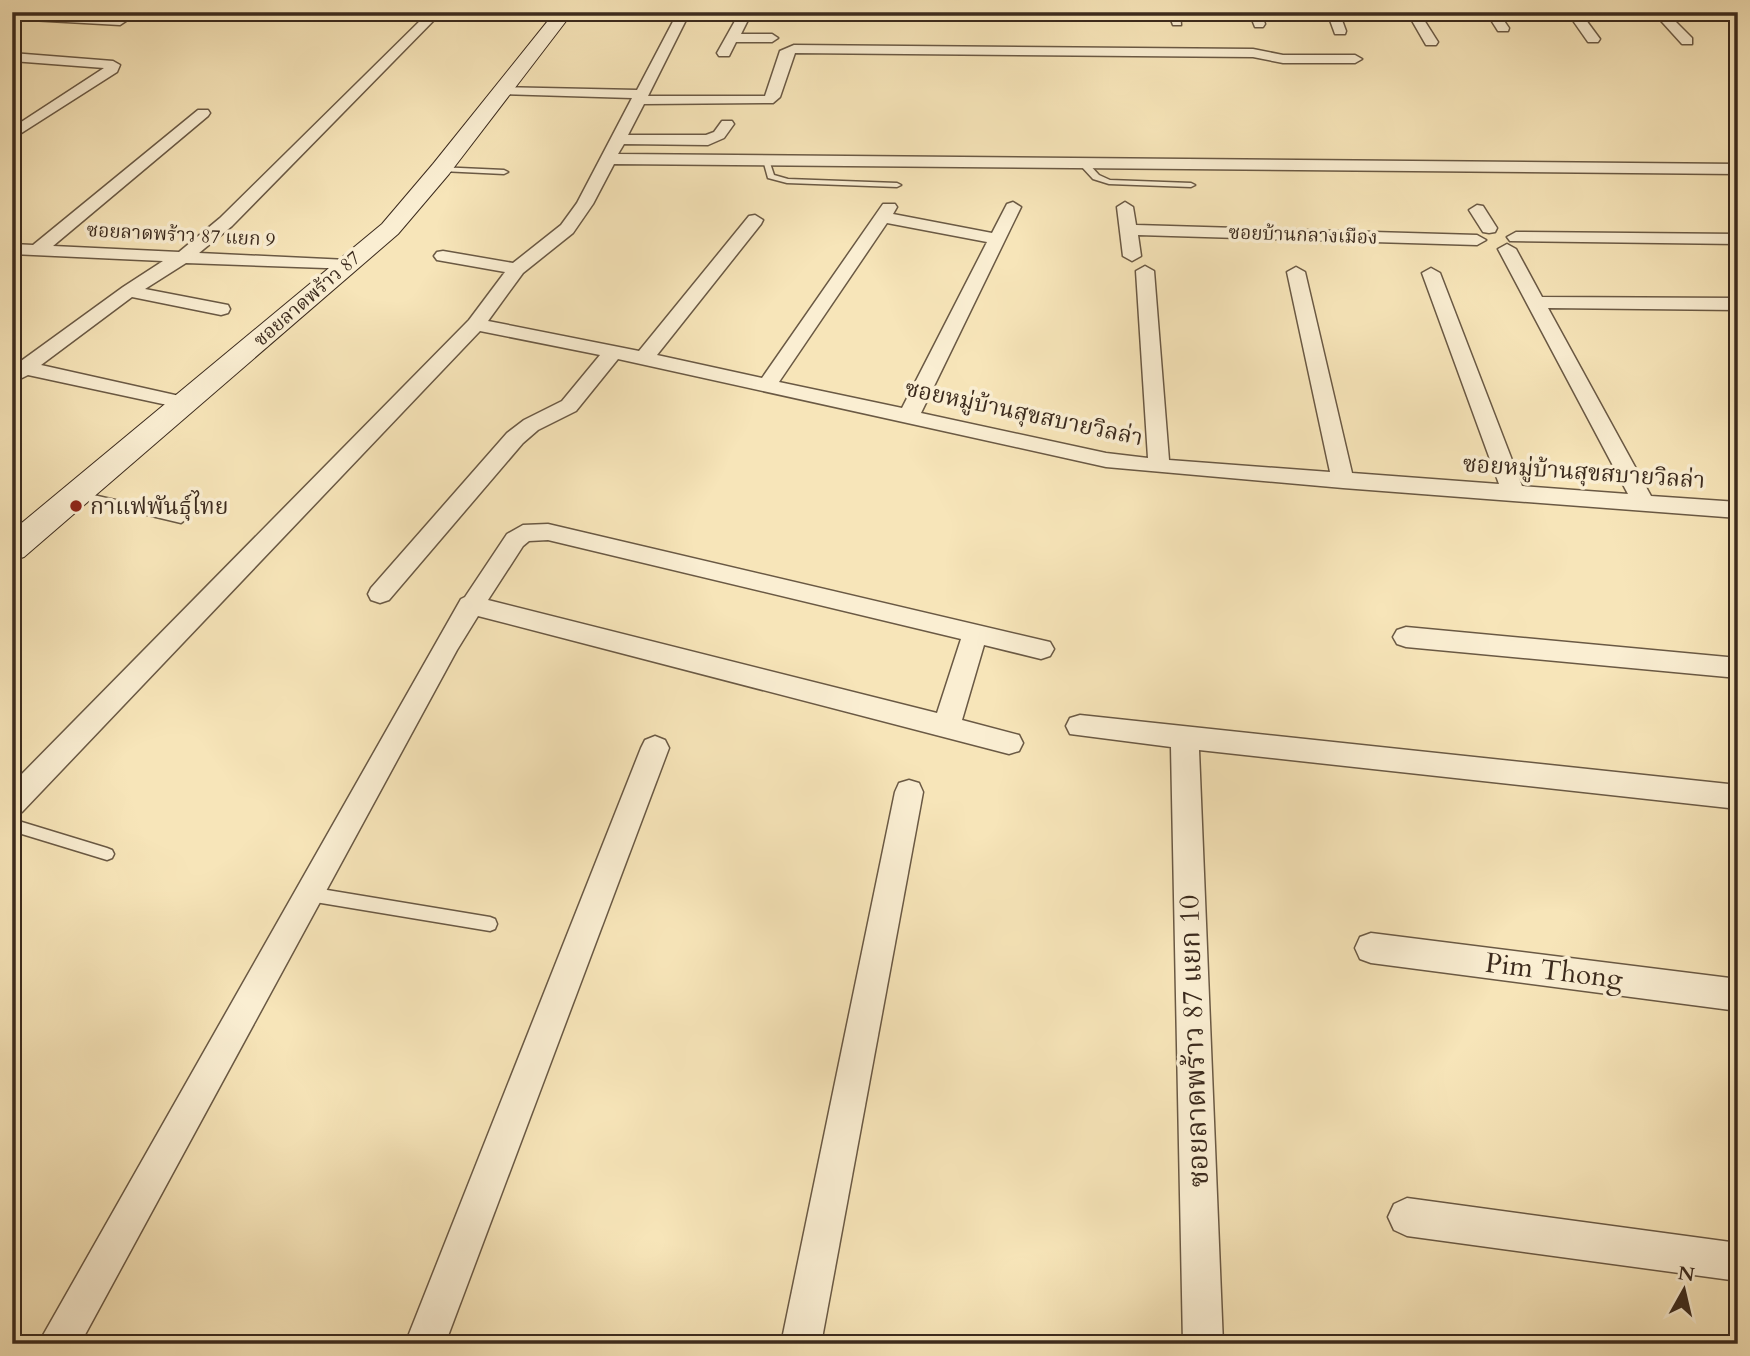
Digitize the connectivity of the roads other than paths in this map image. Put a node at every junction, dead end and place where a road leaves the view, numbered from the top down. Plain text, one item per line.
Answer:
1 (436, 12) edge
2 (564, 12) edge
3 (684, 12) edge
4 (746, 12) edge
5 (1333, 12) edge
6 (1413, 12) edge
7 (1492, 12) edge
8 (1573, 12) edge
9 (1659, 12) edge
10 (13, 13) edge
11 (120, 21) dead end
12 (1503, 28) dead end
13 (1340, 31) dead end
14 (732, 38) junction
15 (772, 38) dead end
16 (1594, 39) dead end
17 (1687, 41) dead end
18 (1431, 42) dead end
19 (724, 54) dead end
20 (12, 57) edge
21 (1355, 59) dead end
22 (502, 90) junction
23 (640, 97) junction
24 (203, 113) dead end
25 (727, 124) dead end
26 (12, 135) edge
27 (620, 139) junction
28 (608, 159) junction
29 (766, 162) junction
30 (1084, 164) junction
31 (441, 169) junction
32 (1738, 169) edge
33 (504, 172) dead end
34 (897, 186) dead end
35 (1191, 186) dead end
36 (1013, 207) dead end
37 (1125, 207) dead end
38 (1477, 210) dead end
39 (755, 220) dead end
40 (1128, 230) junction
41 (1483, 234) junction
42 (997, 239) junction
43 (1738, 239) edge
44 (1512, 243) junction
45 (12, 249) edge
46 (39, 249) junction
47 (184, 256) junction
48 (443, 256) dead end
49 (348, 265) junction
50 (517, 269) junction
51 (1296, 272) dead end
52 (1431, 273) dead end
53 (130, 291) junction
54 (1536, 302) junction
55 (1738, 304) edge
56 (221, 309) dead end
57 (476, 324) junction
58 (613, 352) junction
59 (644, 358) junction
60 (17, 370) edge
61 (766, 386) junction
62 (186, 403) junction
63 (909, 416) junction
64 (1159, 466) junction
65 (1343, 481) junction
66 (1514, 494) junction
67 (76, 495) junction
68 (1644, 503) junction
69 (1738, 510) edge
70 (181, 519) dead end
71 (12, 550) edge
72 (380, 594) dead end
73 (470, 605) junction
74 (975, 634) junction
75 (1406, 637) dead end
76 (1041, 649) dead end
77 (1738, 668) edge
78 (1080, 726) dead end
79 (946, 727) junction
80 (1185, 738) junction
81 (1009, 743) dead end
82 (655, 748) dead end
83 (909, 792) dead end
84 (1738, 797) edge
85 (12, 803) edge
86 (12, 824) edge
87 (107, 854) dead end
88 (309, 894) junction
89 (490, 924) dead end
90 (1371, 948) dead end
91 (1738, 995) edge
92 (1407, 1217) dead end
93 (1738, 1262) edge
94 (58, 1344) edge
95 (425, 1344) edge
96 (801, 1344) edge
97 (1203, 1344) edge

1 - 47 street
2 - 22 street, ซอยลาดพร้าว 87
3 - 23 street
4 - 14 street
5 - 13 street
6 - 18 street
7 - 12 street
8 - 16 street
9 - 17 street
10 - 11 street
14 - 15 street
14 - 19 street
20 - 26 street
21 - 23 street
22 - 23 street
22 - 31 street, ซอยลาดพร้าว 87
23 - 27 street
24 - 46 street
25 - 27 street
27 - 28 street
28 - 29 street
28 - 50 street
29 - 30 street
29 - 34 lane
30 - 32 street
30 - 35 lane
31 - 33 lane
31 - 49 street, ซอยลาดพร้าว 87
36 - 42 street
37 - 40 street
38 - 41 street
39 - 59 street
40 - 41 street, ซอยบ้านกลางเมือง
40 - 64 street
41 - 44 street, ซอยบ้านกลางเมือง
42 - 61 street
42 - 63 street
43 - 44 street, ซอยบ้านกลางเมือง
44 - 54 street
45 - 46 street, ซอยลาดพร้าว 87 แยก 9
46 - 47 street, ซอยลาดพร้าว 87 แยก 9
47 - 49 street, ซอยลาดพร้าว 87 แยก 9
47 - 53 street
48 - 50 street
49 - 62 street, ซอยลาดพร้าว 87
50 - 57 street
51 - 65 street
52 - 66 street
53 - 56 street
53 - 60 street
54 - 55 street
54 - 68 street
57 - 58 street, ซอยหมู่บ้านสุขสบายวิลล่า
57 - 85 street
58 - 59 street, ซอยหมู่บ้านสุขสบายวิลล่า
58 - 72 street
59 - 61 street, ซอยหมู่บ้านสุขสบายวิลล่า
60 - 62 street
61 - 63 street, ซอยหมู่บ้านสุขสบายวิลล่า
62 - 67 street, ซอยลาดพร้าว 87
63 - 64 street, ซอยหมู่บ้านสุขสบายวิลล่า
64 - 65 street, ซอยหมู่บ้านสุขสบายวิลล่า
65 - 66 street, ซอยหมู่บ้านสุขสบายวิลล่า
66 - 68 street, ซอยหมู่บ้านสุขสบายวิลล่า
67 - 70 lane
67 - 71 street, ซอยลาดพร้าว 87
68 - 69 street, ซอยหมู่บ้านสุขสบายวิลล่า
73 - 74 street
73 - 79 street
73 - 88 street
74 - 76 street
74 - 79 street
75 - 77 street
78 - 80 street
79 - 81 street
80 - 84 street
80 - 97 street, ซอยลาดพร้าว 87 แยก 10
82 - 95 street
83 - 96 street
86 - 87 lane
88 - 89 lane
88 - 94 street
90 - 91 street, Pim Thong
92 - 93 street

